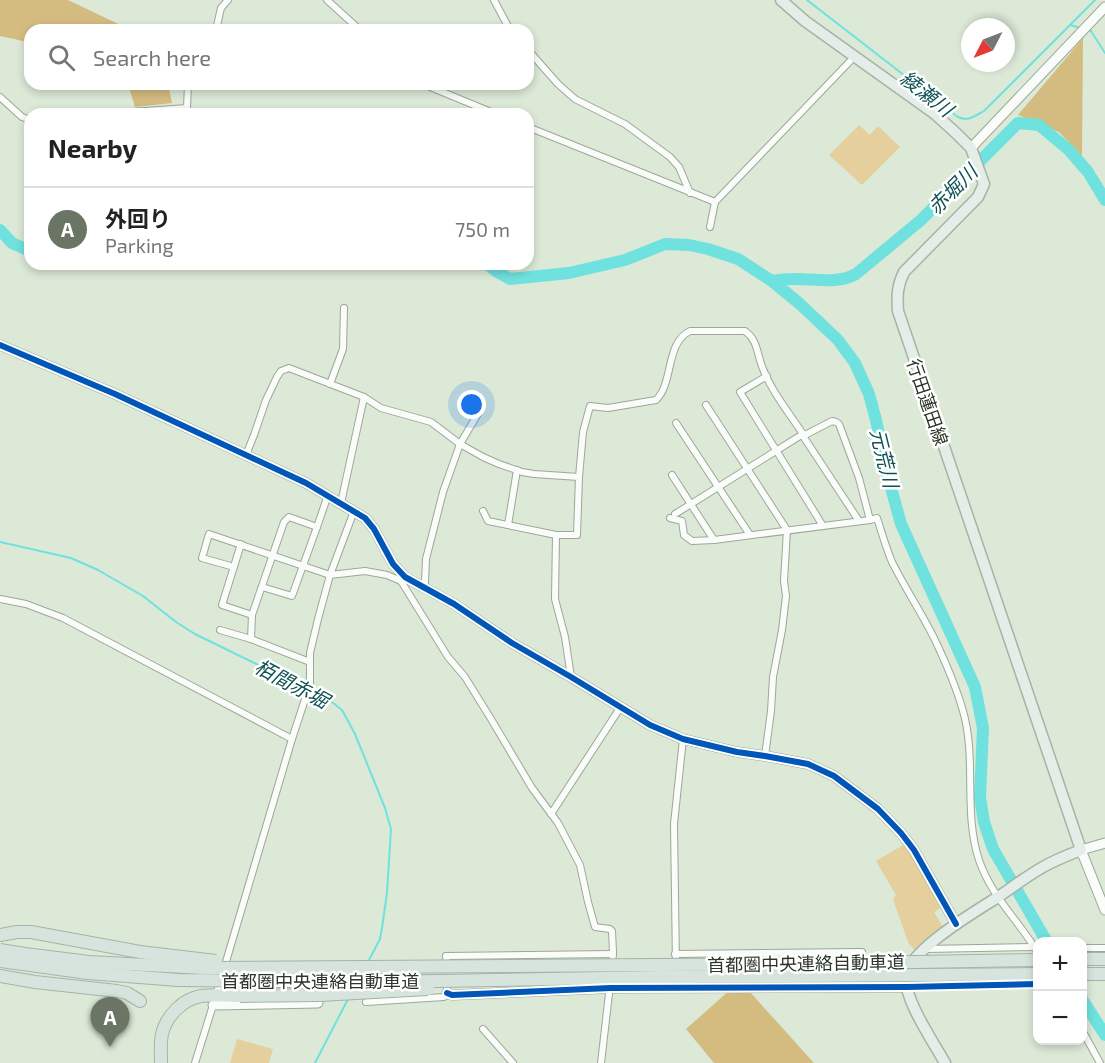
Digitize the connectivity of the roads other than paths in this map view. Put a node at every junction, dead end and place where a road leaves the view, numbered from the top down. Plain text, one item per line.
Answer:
1 (228, 0) edge
2 (327, 0) edge
3 (494, 0) edge
4 (781, 0) edge
5 (1105, 7) edge
6 (217, 24) edge
7 (353, 24) edge
8 (507, 24) edge
9 (855, 56) junction
10 (534, 57) edge
11 (188, 90) edge
12 (438, 90) edge
13 (0, 97) edge
14 (187, 108) edge
15 (481, 108) edge
16 (24, 118) edge
17 (534, 129) edge
18 (972, 150) junction
19 (690, 192) junction
20 (715, 202) junction
21 (710, 227) dead end
22 (344, 308) dead end
23 (0, 345) edge
24 (767, 376) junction
25 (330, 384) junction
26 (364, 397) junction
27 (706, 405) dead end
28 (479, 412) dead end
29 (676, 423) dead end
30 (803, 435) junction
31 (460, 444) junction
32 (777, 450) junction
33 (246, 455) junction
34 (747, 469) junction
35 (517, 470) junction
36 (672, 475) dead end
37 (579, 477) junction
38 (719, 487) junction
39 (328, 495) junction
40 (341, 503) junction
41 (691, 504) junction
42 (354, 511) junction
43 (483, 511) dead end
44 (870, 520) junction
45 (859, 521) junction
46 (508, 525) junction
47 (823, 526) junction
48 (317, 527) junction
49 (787, 530) junction
50 (556, 535) junction
51 (750, 535) junction
52 (714, 540) junction
53 (241, 544) junction
54 (273, 556) junction
55 (303, 564) junction
56 (234, 567) junction
57 (330, 574) junction
58 (403, 579) junction
59 (262, 587) junction
60 (423, 588) junction
61 (0, 599) edge
62 (252, 615) junction
63 (220, 630) dead end
64 (251, 639) junction
65 (310, 662) junction
66 (571, 677) junction
67 (620, 708) junction
68 (292, 739) junction
69 (682, 739) junction
70 (765, 756) junction
71 (551, 814) junction
72 (1105, 843) edge
73 (1081, 850) junction
74 (998, 897) junction
75 (1105, 910) edge
76 (956, 924) junction
77 (0, 935) edge
78 (1087, 948) edge
79 (1105, 948) edge
80 (925, 949) junction
81 (1033, 949) edge
82 (0, 950) edge
83 (1033, 953) edge
84 (1033, 953) edge
85 (613, 954) junction
86 (675, 954) junction
87 (1087, 959) edge
88 (1105, 959) edge
89 (0, 962) edge
90 (350, 968) junction
91 (1033, 974) edge
92 (1087, 975) edge
93 (0, 976) edge
94 (1103, 978) edge
95 (510, 980) junction
96 (1033, 984) edge
97 (610, 987) junction
98 (865, 987) junction
99 (907, 987) junction
100 (676, 988) junction
101 (217, 992) dead end
102 (447, 993) junction
103 (140, 1001) dead end
104 (366, 1002) dead end
105 (213, 1003) joint
106 (318, 1003) dead end
107 (483, 1029) dead end
108 (1087, 1038) edge
109 (161, 1063) edge
110 (195, 1063) edge
111 (513, 1063) edge
112 (601, 1063) edge
113 (945, 1063) edge
114 (1100, 1063) edge

1 - 6 street
2 - 7 street
3 - 8 street
4 - 9 main road, 行田蓮田線
5 - 18 street
9 - 18 main road, 行田蓮田線
9 - 20 street
10 - 19 street
11 - 14 street
12 - 15 street
13 - 16 street
17 - 19 street
18 - 73 main road, 行田蓮田線
19 - 20 street
20 - 21 street
22 - 25 street
23 - 33 street
24 - 30 street
24 - 32 street
24 - 37 street
25 - 26 street
25 - 33 street
26 - 31 street
26 - 40 street
27 - 34 street
28 - 31 street
29 - 38 street
30 - 32 street
30 - 44 street
30 - 45 street
31 - 35 street
31 - 60 street
32 - 34 street
32 - 47 street
33 - 39 street
34 - 38 street
34 - 49 street
35 - 37 street
35 - 46 street
36 - 41 street
37 - 50 street
38 - 41 street
38 - 51 street
39 - 40 street
39 - 48 street
40 - 42 street
41 - 52 street
41 - 52 street
42 - 57 street
42 - 58 street
43 - 46 street
44 - 45 street
44 - 74 street
45 - 47 street
46 - 50 street
47 - 49 street
48 - 54 street
48 - 55 street
49 - 51 street
49 - 70 street
50 - 66 street
51 - 52 street
53 - 54 street
53 - 56 street
53 - 56 street
54 - 55 street
54 - 59 street
55 - 57 street
55 - 59 street
56 - 62 street
57 - 58 street
57 - 65 street
58 - 60 street
58 - 71 street
59 - 62 street
60 - 66 street
61 - 68 street
62 - 64 street
63 - 64 street
64 - 65 street
65 - 68 street
66 - 67 street
67 - 69 street
67 - 71 street
68 - 101 street
69 - 70 street
69 - 86 street
70 - 76 street
71 - 85 street
72 - 73 street
73 - 74 main road
73 - 75 street
74 - 76 main road
74 - 81 street
76 - 80 main road
77 - 90 highway, bridge
78 - 79 street
80 - 83 street
80 - 99 main road
82 - 90 highway, 首都圏中央連絡自動車道, bridge
84 - 90 highway, 首都圏中央連絡自動車道, bridge
85 - 97 street
85 - 102 street
86 - 98 street
86 - 100 street
87 - 88 highway
89 - 95 highway, 首都圏中央連絡自動車道, bridge
91 - 95 highway, 首都圏中央連絡自動車道, bridge
92 - 94 highway
93 - 103 highway
95 - 109 highway, bridge
96 - 99 street
97 - 100 street
97 - 102 street
97 - 112 street
98 - 99 street
98 - 100 street
99 - 113 main road
102 - 104 street
105 - 106 street
105 - 110 street
107 - 111 street
108 - 114 street

